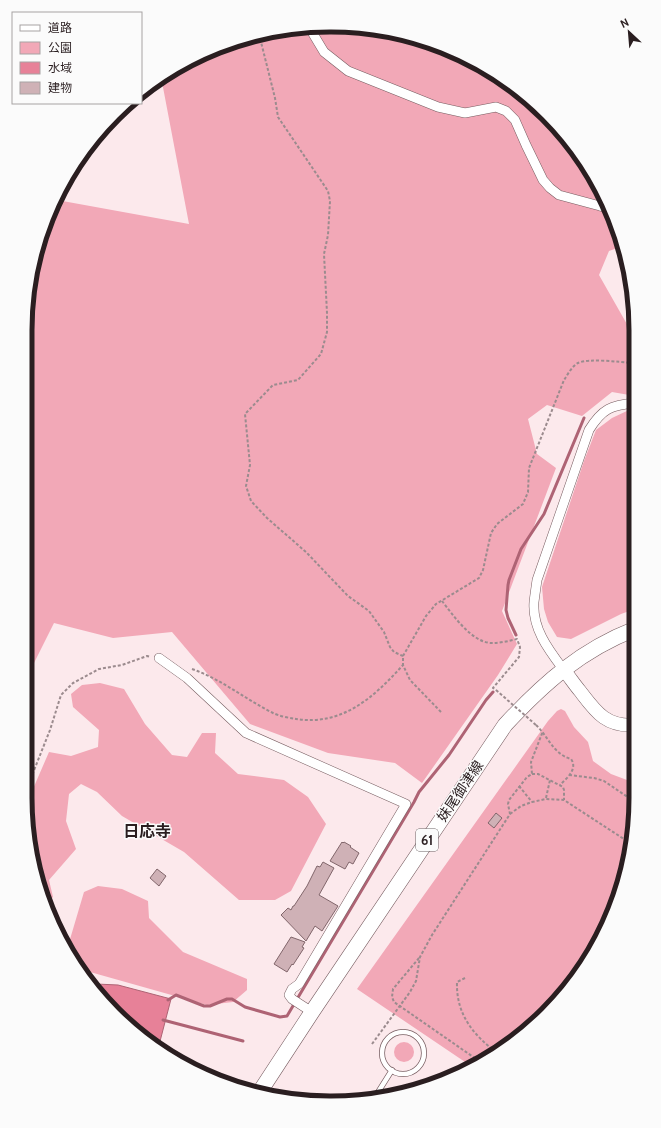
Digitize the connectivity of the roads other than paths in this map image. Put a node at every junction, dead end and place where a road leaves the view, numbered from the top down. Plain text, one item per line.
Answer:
1 (313, 33) edge
2 (602, 206) edge
3 (629, 404) edge
4 (629, 632) edge
5 (159, 658) road end
6 (563, 669) junction
7 (629, 725) edge
8 (312, 1012) junction
9 (392, 1070) junction
10 (262, 1088) edge
11 (378, 1092) edge

1 - 2 street
3 - 6 street
4 - 6 main road, 妹尾御津線 / 61
5 - 8 street
6 - 7 main road
6 - 8 main road, 妹尾御津線 / 61
8 - 10 main road, 妹尾御津線 / 61
9 - 9 lane
9 - 11 lane

